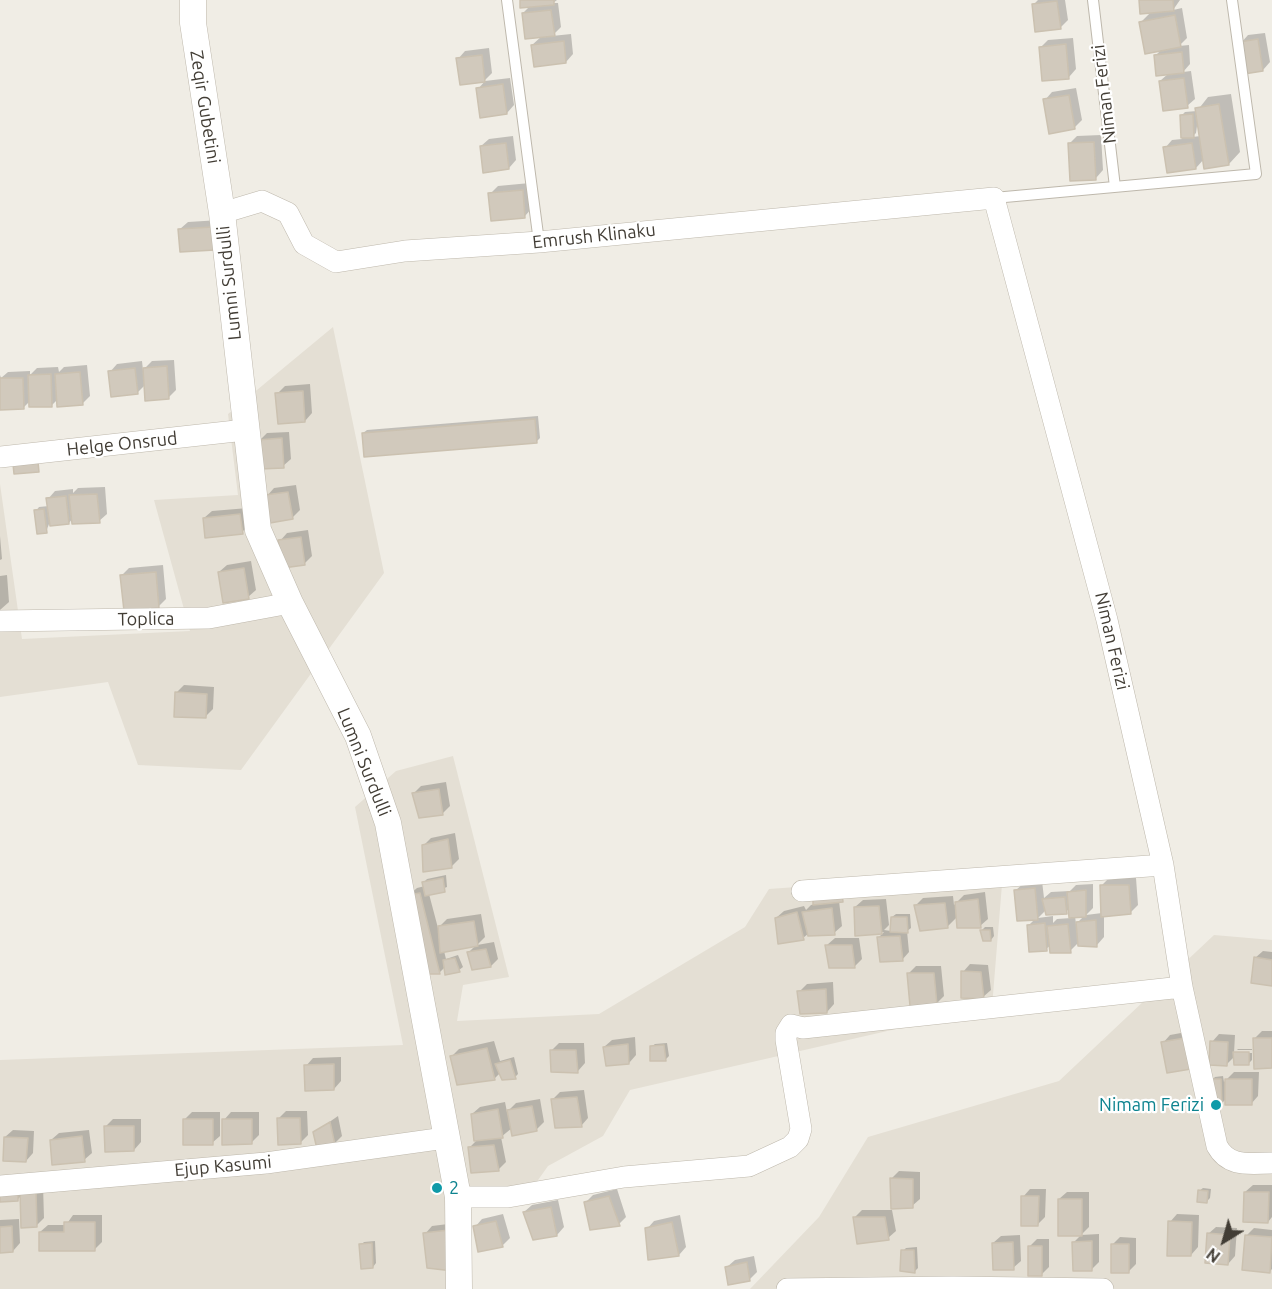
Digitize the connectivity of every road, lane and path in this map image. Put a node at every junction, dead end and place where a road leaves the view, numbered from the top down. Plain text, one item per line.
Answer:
1 (193, 0) edge
2 (507, 0) edge
3 (1093, 0) edge
4 (1232, 0) edge
5 (1115, 187) junction
6 (994, 198) junction
7 (222, 213) junction
8 (539, 242) junction
9 (245, 430) junction
10 (0, 457) edge
11 (290, 603) junction
12 (0, 621) edge
13 (1163, 865) junction
14 (802, 891) dead end
15 (1182, 987) junction
16 (445, 1138) junction
17 (1272, 1162) edge
18 (0, 1186) edge
19 (458, 1197) junction
20 (459, 1289) edge
21 (787, 1289) edge
22 (1103, 1289) edge

1 - 7 street, Zeqir Gubetini
2 - 8 lane
3 - 5 lane, Niman Ferizi
4 - 5 lane
5 - 6 lane
6 - 8 street, Emrush Klinaku
6 - 13 street, Niman Ferizi
7 - 8 street, Emrush Klinaku
7 - 9 street, Lumni Surdulli
9 - 10 street, Helge Onsrud
9 - 11 street, Lumni Surdulli
11 - 12 street, Toplica
11 - 16 street, Lumni Surdulli
13 - 14 street
13 - 15 street, Niman Ferizi
15 - 17 street, Niman Ferizi
15 - 19 street
16 - 18 street, Ejup Kasumi
16 - 19 street, Lumni Surdulli
19 - 20 street, Lumni Surdulli
21 - 22 street

